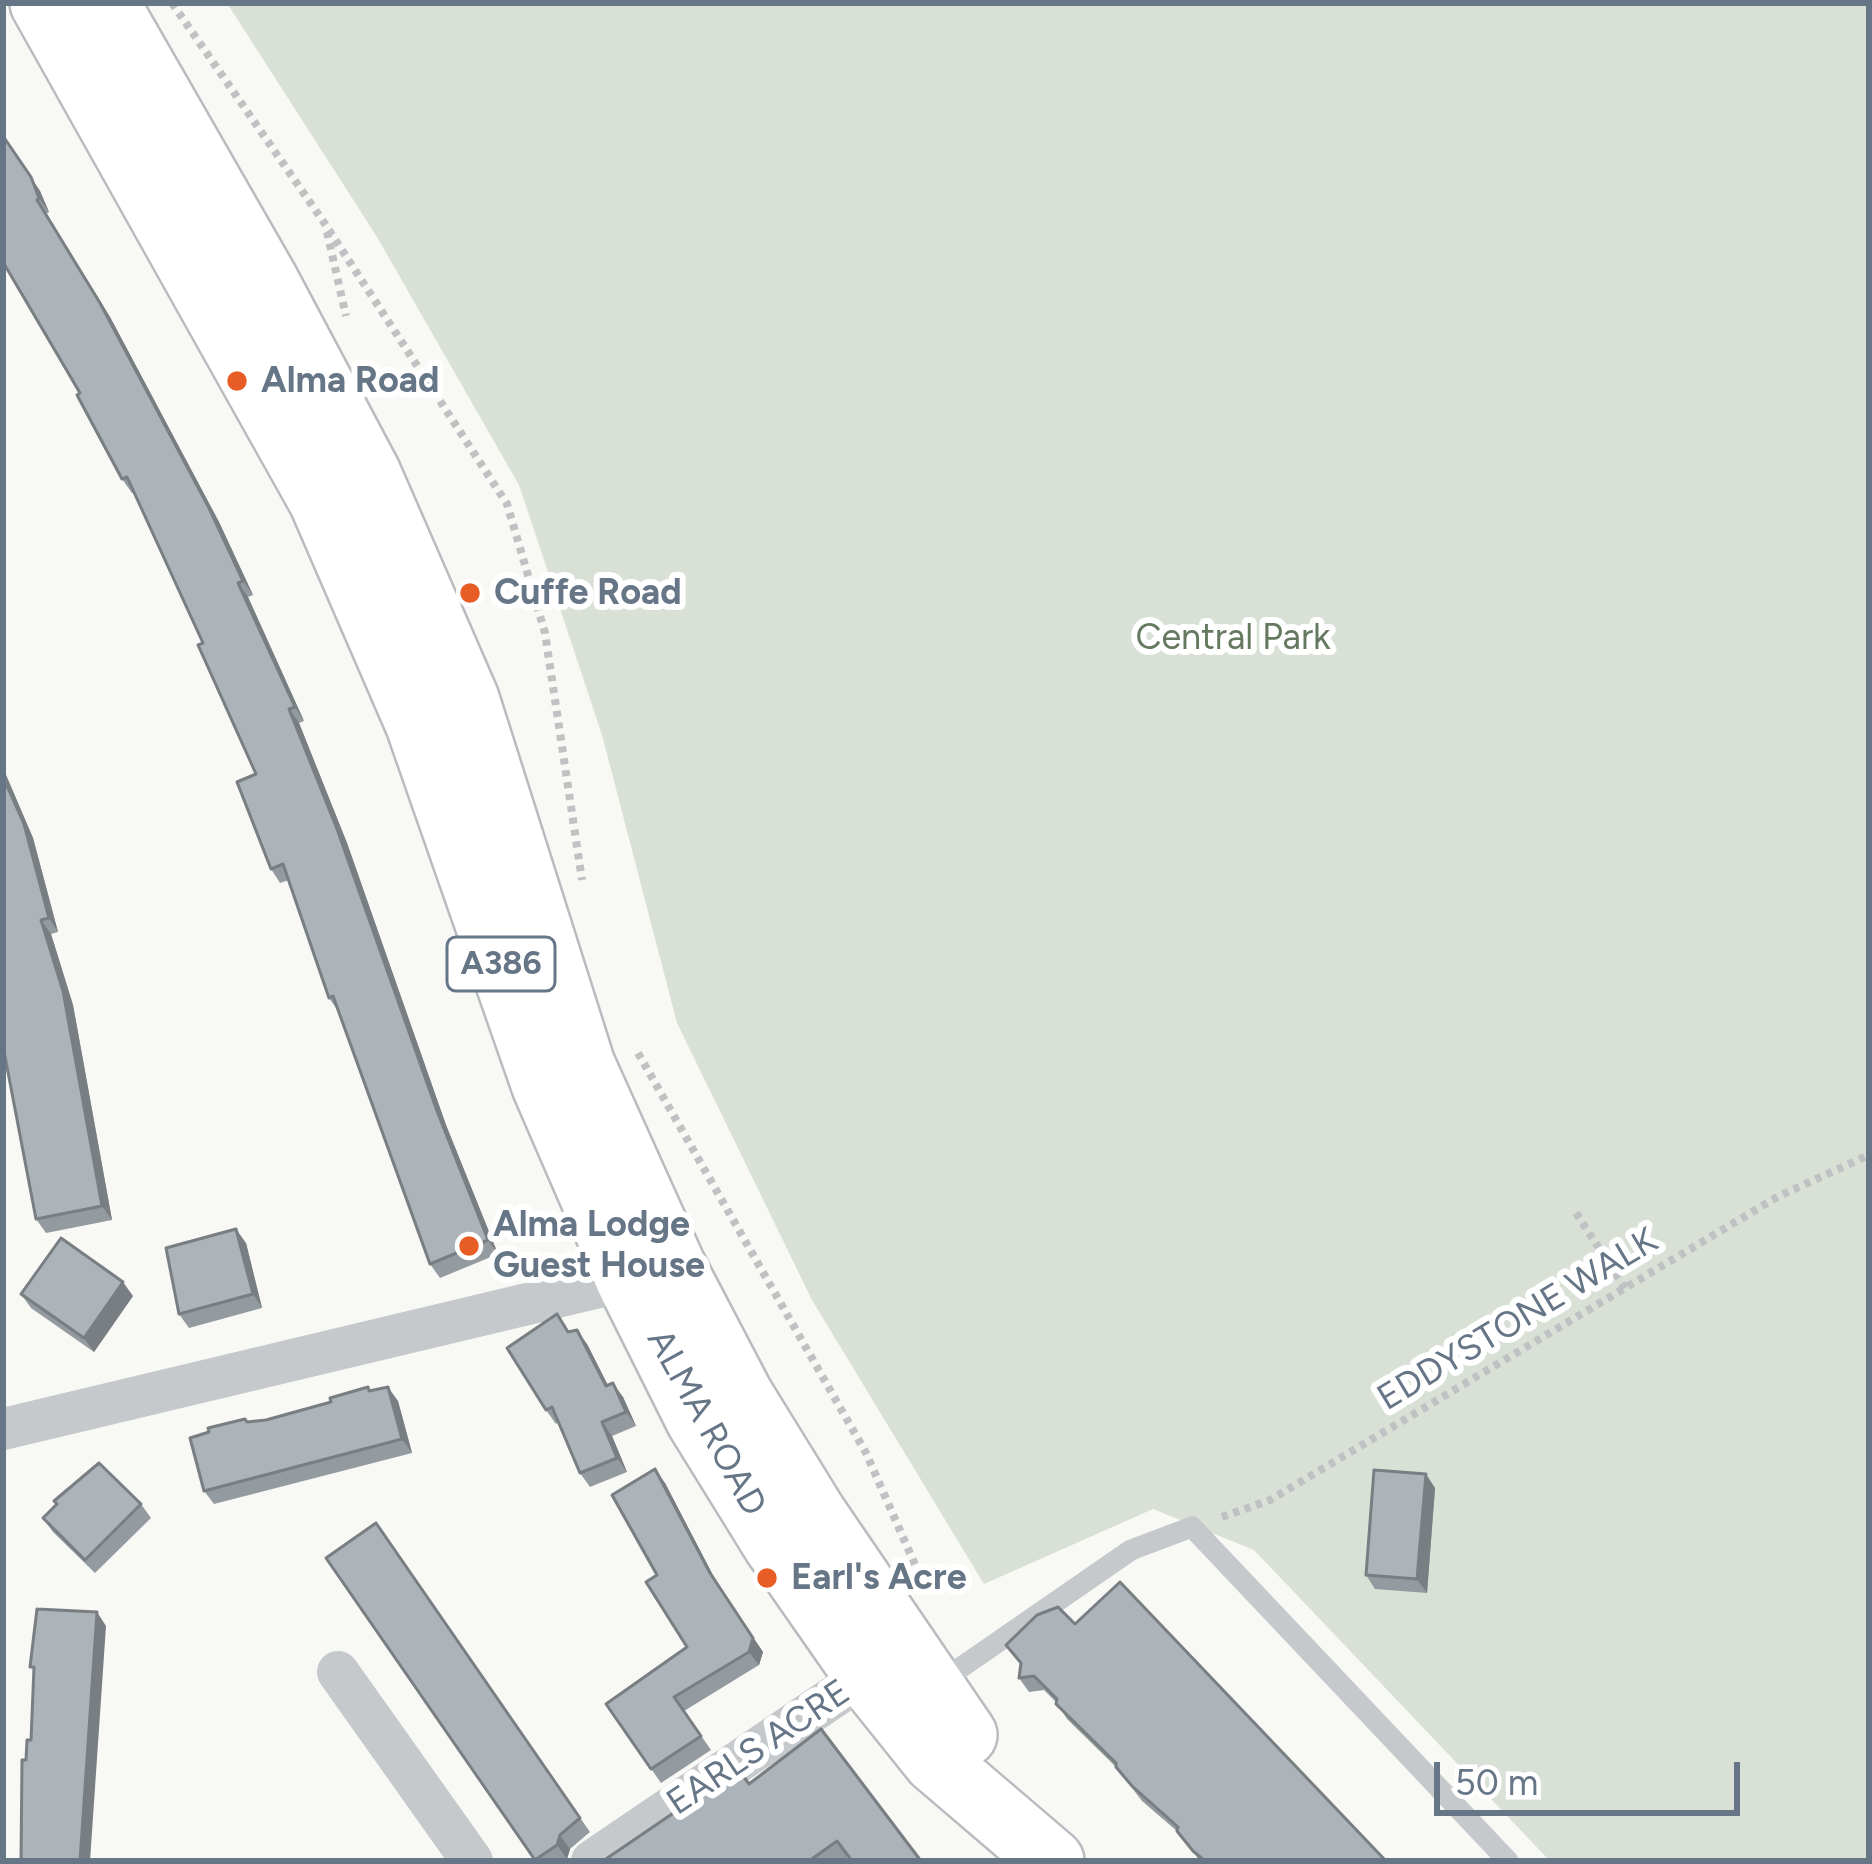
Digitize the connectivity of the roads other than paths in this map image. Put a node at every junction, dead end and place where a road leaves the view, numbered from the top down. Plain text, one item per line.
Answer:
1 (42, 3) edge
2 (107, 3) edge
3 (628, 1280) junction
4 (3, 1429) edge
5 (338, 1672) dead end
6 (866, 1675) junction
7 (930, 1688) junction
8 (472, 1861) edge
9 (592, 1861) edge
10 (1055, 1861) edge
11 (1508, 1861) edge

1 - 3 main road, ALMA ROAD / A386
2 - 7 main road, ALMA ROAD / A386
3 - 4 street
3 - 6 main road, ALMA ROAD / A386
5 - 8 street
6 - 9 street, EARLS ACRE
6 - 10 main road, ALMA ROAD / A386
7 - 10 main road, ALMA ROAD / A386
7 - 11 lane

